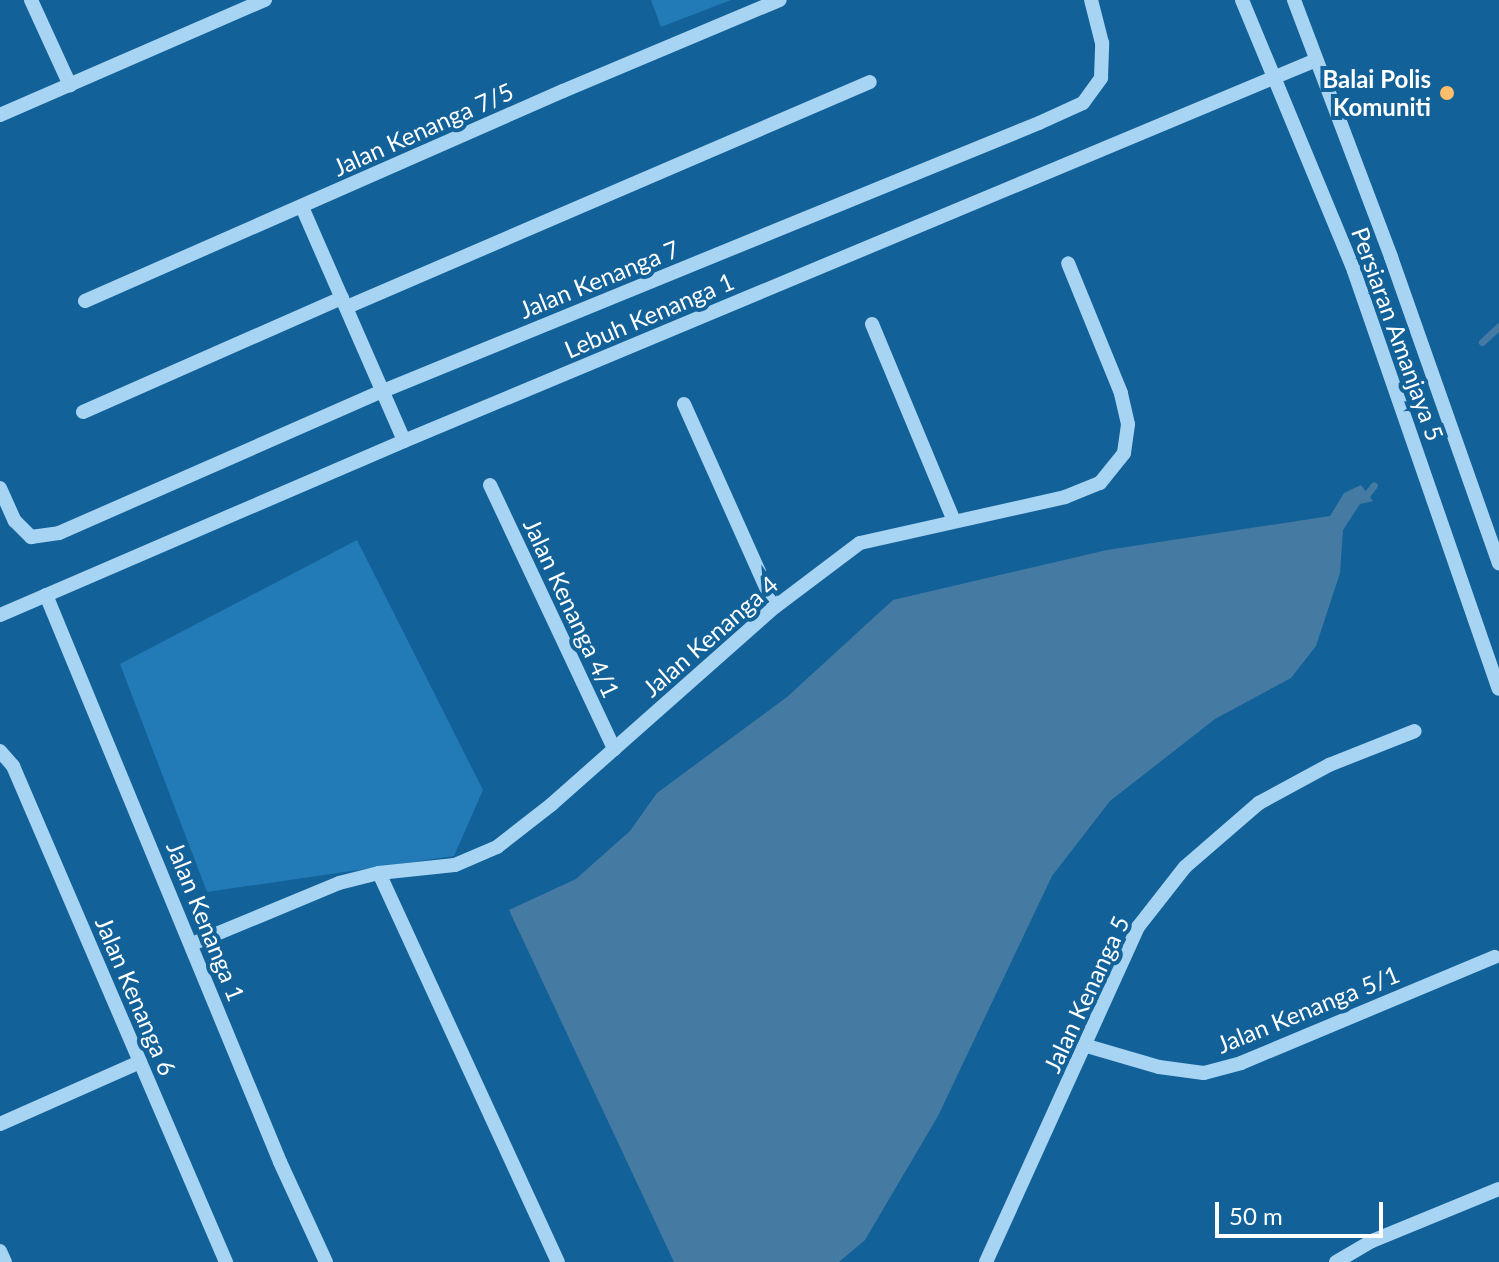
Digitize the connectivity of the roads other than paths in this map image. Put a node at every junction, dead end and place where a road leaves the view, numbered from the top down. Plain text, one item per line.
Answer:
1 (31, 0) edge
2 (265, 0) edge
3 (780, 0) edge
4 (1091, 0) edge
5 (1242, 0) edge
6 (1294, 0) edge
7 (1316, 60) junction
8 (1274, 78) junction
9 (870, 82) dead end
10 (70, 85) junction
11 (0, 115) edge
12 (302, 207) junction
13 (1068, 263) dead end
14 (85, 301) dead end
15 (344, 302) junction
16 (872, 324) dead end
17 (383, 391) junction
18 (684, 404) dead end
19 (83, 412) dead end
20 (404, 441) junction
21 (490, 485) dead end
22 (0, 488) edge
23 (954, 521) junction
24 (1499, 564) edge
25 (46, 595) junction
26 (775, 607) junction
27 (0, 615) edge
28 (1499, 689) edge
29 (1415, 731) dead end
30 (614, 749) junction
31 (0, 751) edge
32 (379, 873) junction
33 (192, 944) junction
34 (1495, 957) dead end
35 (1087, 1046) junction
36 (140, 1062) junction
37 (0, 1124) edge
38 (1499, 1189) edge
39 (0, 1251) edge
40 (5, 1262) edge
41 (226, 1262) edge
42 (326, 1262) edge
43 (558, 1262) edge
44 (986, 1262) edge
45 (1336, 1262) edge

1 - 10 street
2 - 10 street
3 - 12 street, Jalan Kenanga 7/5
4 - 17 street, Jalan Kenanga 7
5 - 8 street, Persiaran Amanjaya 5
6 - 7 street, Persiaran Amanjaya 5
7 - 8 street, Lebuh Kenanga 1
7 - 24 street, Persiaran Amanjaya 5
8 - 20 street, Lebuh Kenanga 1
8 - 28 street, Persiaran Amanjaya 5
9 - 15 street
10 - 11 street
12 - 14 street, Jalan Kenanga 7/5
12 - 15 street
13 - 23 street, Jalan Kenanga 4
15 - 17 street
15 - 19 street
16 - 23 street
17 - 20 street
17 - 22 street, Jalan Kenanga 7
18 - 26 street
20 - 25 street, Lebuh Kenanga 1
21 - 30 street, Jalan Kenanga 4/1
23 - 26 street, Jalan Kenanga 4
25 - 27 street, Lebuh Kenanga 1
25 - 33 street, Jalan Kenanga 1
26 - 30 street, Jalan Kenanga 4
29 - 35 street, Jalan Kenanga 5
30 - 32 street, Jalan Kenanga 4
31 - 36 street, Jalan Kenanga 6
32 - 33 street, Jalan Kenanga 4
32 - 43 street
33 - 42 street, Jalan Kenanga 1
34 - 35 street, Jalan Kenanga 5/1
35 - 44 street, Jalan Kenanga 5
36 - 37 street
36 - 41 street, Jalan Kenanga 6
38 - 45 street
39 - 40 street

